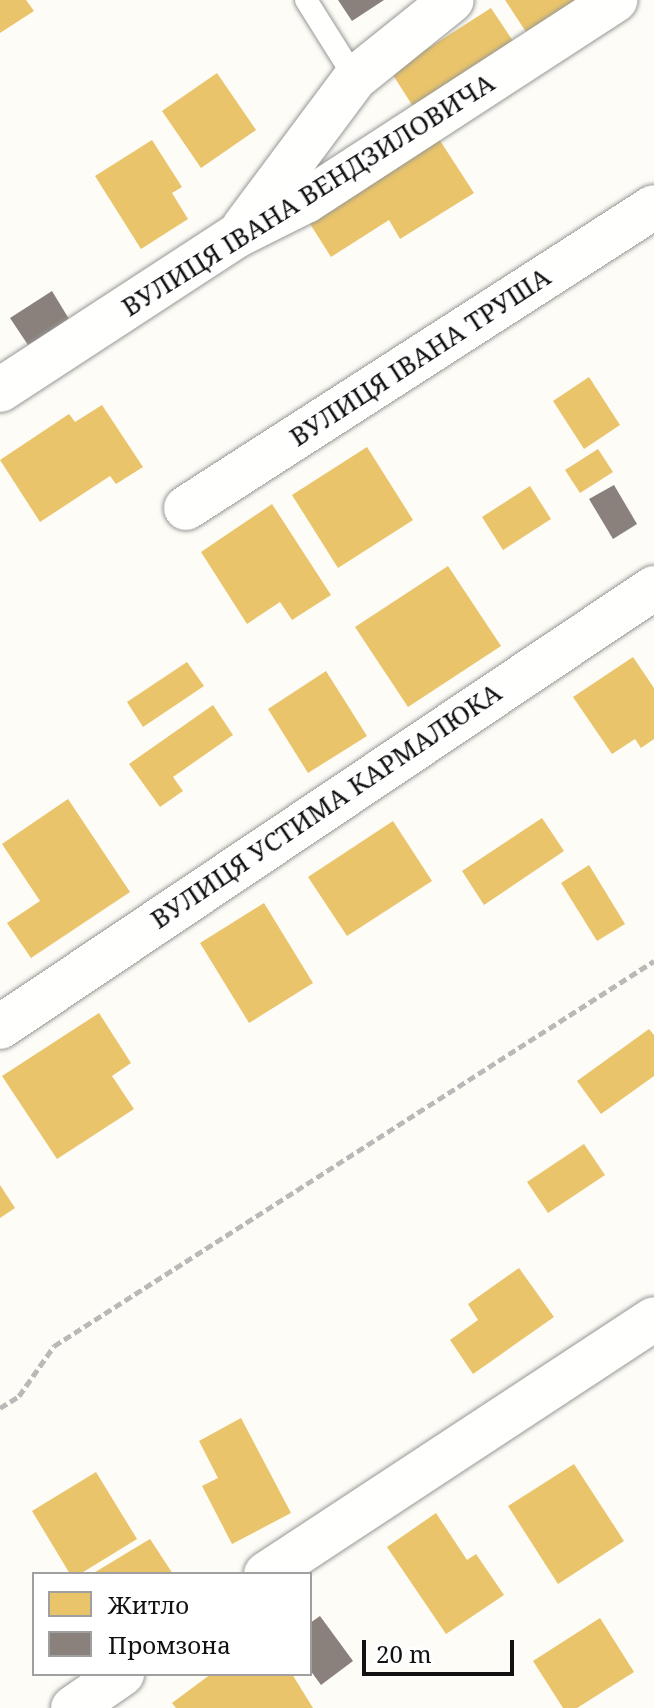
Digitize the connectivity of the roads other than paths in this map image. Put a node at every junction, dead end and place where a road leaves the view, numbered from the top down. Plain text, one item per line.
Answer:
1 (306, 0) edge
2 (452, 0) edge
3 (615, 0) edge
4 (355, 78) junction
5 (654, 207) edge
6 (238, 235) junction
7 (0, 390) edge
8 (186, 508) dead end
9 (654, 588) edge
10 (0, 1027) edge
11 (654, 1319) edge
12 (269, 1572) edge
13 (119, 1676) edge
14 (73, 1708) edge

1 - 4 lane
2 - 4 street
3 - 6 street, ВУЛИЦЯ ІВАНА ВЕНДЗИЛОВИЧА
4 - 6 street
5 - 8 street, ВУЛИЦЯ ІВАНА ТРУША
6 - 7 street, ВУЛИЦЯ ІВАНА ВЕНДЗИЛОВИЧА
9 - 10 street, ВУЛИЦЯ УСТИМА КАРМАЛЮКА
11 - 12 street
13 - 14 street

